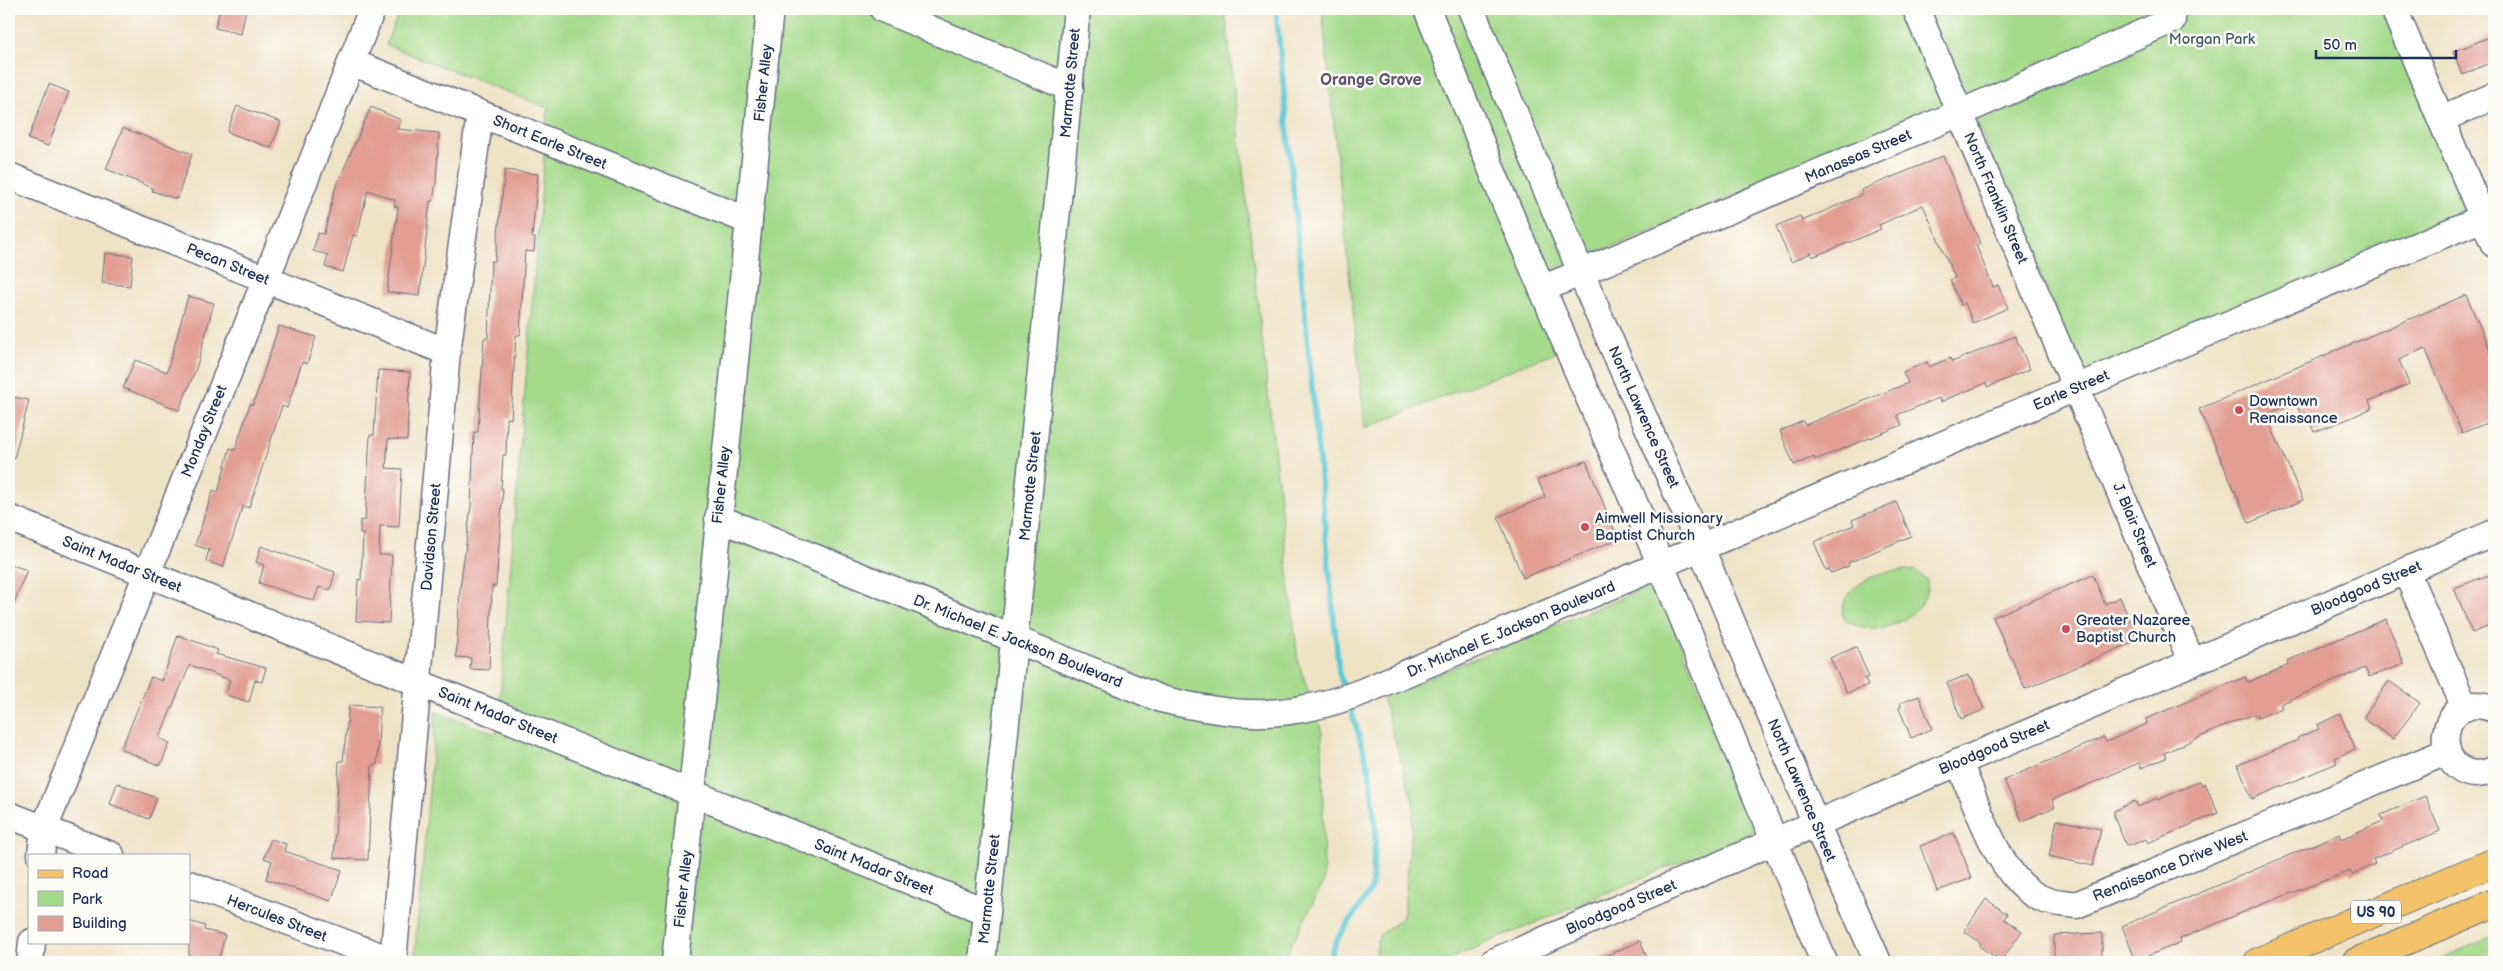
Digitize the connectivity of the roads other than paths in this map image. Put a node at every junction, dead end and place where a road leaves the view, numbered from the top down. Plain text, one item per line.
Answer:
1 (372, 9) edge
2 (770, 9) edge
3 (883, 9) edge
4 (1077, 9) edge
5 (1428, 9) edge
6 (1471, 9) edge
7 (1916, 9) edge
8 (2394, 9) edge
9 (2170, 14) edge
10 (351, 62) junction
11 (1070, 88) junction
12 (2494, 96) edge
13 (1960, 113) junction
14 (480, 114) junction
15 (2441, 119) junction
16 (9, 176) edge
17 (2483, 218) junction
18 (749, 221) junction
19 (2494, 244) edge
20 (1583, 273) junction
21 (266, 280) junction
22 (1542, 289) junction
23 (447, 352) junction
24 (2078, 387) junction
25 (9, 518) edge
26 (718, 518) junction
27 (2494, 533) edge
28 (1701, 548) junction
29 (1661, 565) junction
30 (2406, 571) junction
31 (146, 574) junction
32 (1014, 640) junction
33 (2192, 663) junction
34 (418, 683) junction
35 (2465, 708) junction
36 (2494, 709) edge
37 (2446, 752) junction
38 (1959, 762) junction
39 (2494, 771) edge
40 (693, 794) junction
41 (9, 815) edge
42 (1816, 824) junction
43 (44, 829) junction
44 (1774, 841) junction
45 (41, 854) edge
46 (108, 854) edge
47 (2494, 862) edge
48 (2494, 877) edge
49 (190, 884) edge
50 (2418, 894) junction
51 (2494, 903) edge
52 (987, 912) junction
53 (32, 944) edge
54 (30, 962) edge
55 (393, 962) edge
56 (675, 962) edge
57 (982, 962) edge
58 (1493, 962) edge
59 (1824, 962) edge
60 (1878, 962) edge
61 (2258, 962) edge
62 (2356, 962) edge

1 - 10 street, Monday Street
2 - 18 street, Fisher Alley
3 - 11 street
4 - 11 street, Marmotte Street
5 - 22 street
6 - 20 street, North Lawrence Street
7 - 13 street, North Franklin Street
8 - 15 street
9 - 13 street, Manassas Street
10 - 14 street, Short Earle Street
10 - 21 street, Monday Street
11 - 32 street, Marmotte Street
12 - 15 street
13 - 20 street, Manassas Street
13 - 24 street, North Franklin Street
14 - 18 street, Short Earle Street
14 - 23 street, Davidson Street
15 - 17 street
16 - 21 street, Pecan Street
17 - 19 street
17 - 24 street, Earle Street
18 - 26 street, Fisher Alley
20 - 22 street, Manassas Street
20 - 28 street, North Lawrence Street
21 - 23 street, Pecan Street
21 - 31 street, Monday Street
22 - 29 street
23 - 34 street, Davidson Street
24 - 28 street, Earle Street
24 - 33 street, J. Blair Street
25 - 31 street, Saint Madar Street
26 - 32 street, Dr. Michael E. Jackson Boulevard
26 - 40 street, Fisher Alley
27 - 30 street, Bloodgood Street
28 - 29 street, Earle Street
28 - 42 street, North Lawrence Street
29 - 32 street, Dr. Michael E. Jackson Boulevard
29 - 44 street
30 - 33 street, Bloodgood Street
30 - 35 street
31 - 34 street, Saint Madar Street
31 - 43 street, Monday Street
32 - 52 street, Marmotte Street
33 - 38 street, Bloodgood Street
34 - 40 street, Saint Madar Street
34 - 55 street, Davidson Street
35 - 36 street
35 - 37 street
37 - 38 street, Renaissance Drive West
37 - 39 street
38 - 42 street, Bloodgood Street
40 - 52 street, Saint Madar Street
40 - 56 street, Fisher Alley
41 - 43 street
42 - 44 street, Bloodgood Street
42 - 60 street, North Lawrence Street
43 - 45 street, Monday Street
43 - 46 street
44 - 58 street, Bloodgood Street
44 - 59 street
47 - 50 main road, US 90
48 - 50 main road
49 - 55 street, Hercules Street
50 - 61 main road, US 90
51 - 62 main road, US 90
52 - 57 street, Marmotte Street
53 - 54 street

